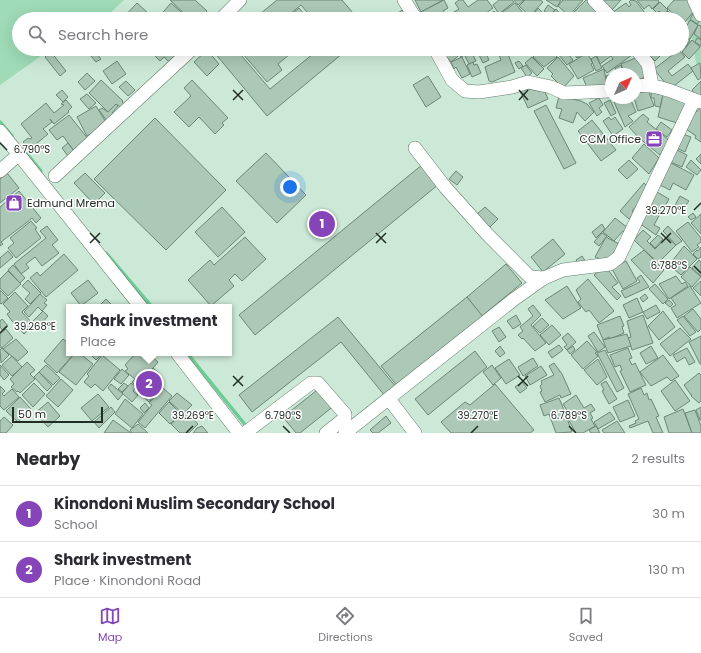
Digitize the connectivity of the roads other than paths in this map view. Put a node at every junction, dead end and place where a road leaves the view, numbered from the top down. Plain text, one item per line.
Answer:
1 (240, 0) edge
2 (404, 0) edge
3 (594, 0) edge
4 (694, 0) edge
5 (229, 12) edge
6 (412, 12) edge
7 (605, 12) edge
8 (701, 14) edge
9 (184, 56) edge
10 (439, 56) edge
11 (642, 56) edge
12 (652, 85) junction
13 (641, 86) edge
14 (605, 91) edge
15 (698, 101) edge
16 (0, 131) edge
17 (415, 148) dead end
18 (19, 154) junction
19 (0, 170) edge
20 (55, 176) dead end
21 (544, 278) junction
22 (140, 304) edge
23 (180, 356) edge
24 (389, 399) junction
25 (238, 433) edge
26 (245, 433) edge
27 (326, 433) edge
28 (345, 433) edge
29 (415, 433) edge

1 - 5 street
2 - 6 street
3 - 7 street
4 - 8 street
9 - 20 street
10 - 14 street
11 - 12 street
12 - 13 street
12 - 15 street
15 - 21 street
16 - 18 street
17 - 21 street
18 - 19 street
18 - 22 street
21 - 24 street
23 - 25 street
24 - 28 street
24 - 29 street
26 - 27 street

